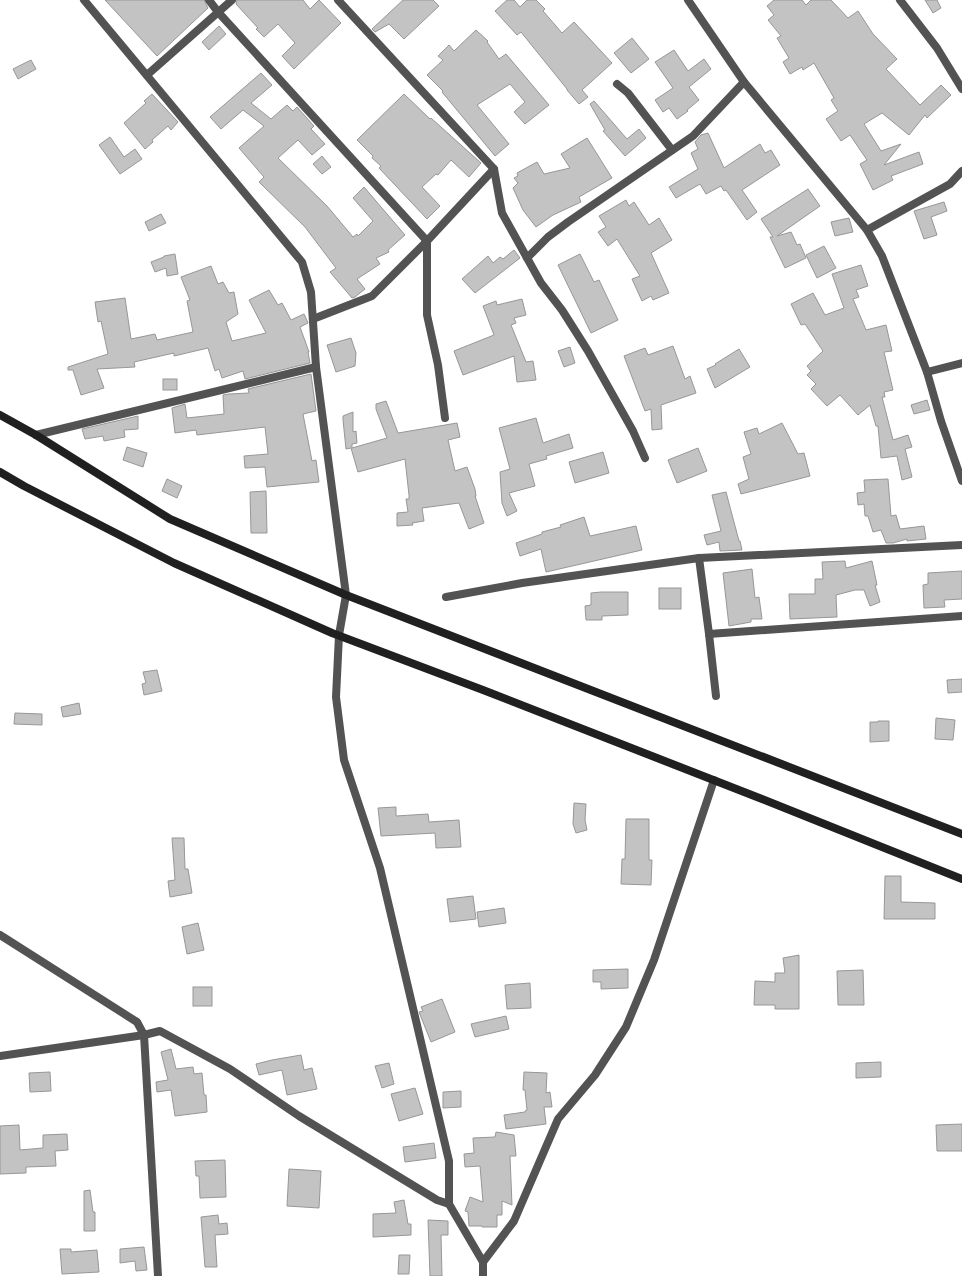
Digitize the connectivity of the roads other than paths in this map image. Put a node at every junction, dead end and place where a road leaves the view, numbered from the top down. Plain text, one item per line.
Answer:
1 (84, 0) edge
2 (208, 0) edge
3 (232, 0) edge
4 (338, 0) edge
5 (688, 0) edge
6 (900, 0) edge
7 (218, 12) junction
8 (147, 75) junction
9 (744, 82) junction
10 (617, 84) dead end
11 (962, 89) edge
12 (672, 150) junction
13 (494, 169) junction
14 (962, 171) edge
15 (867, 230) junction
16 (427, 241) junction
17 (527, 258) junction
18 (313, 319) junction
19 (962, 363) edge
20 (316, 367) junction
21 (927, 372) junction
22 (0, 415) edge
23 (445, 418) dead end
24 (36, 435) junction
25 (645, 458) dead end
26 (0, 472) edge
27 (962, 481) edge
28 (962, 545) edge
29 (699, 558) junction
30 (346, 595) junction
31 (446, 597) dead end
32 (962, 616) edge
33 (709, 634) junction
34 (339, 636) junction
35 (716, 696) dead end
36 (714, 780) junction
37 (962, 834) edge
38 (962, 879) edge
39 (0, 935) edge
40 (144, 1035) junction
41 (0, 1056) edge
42 (449, 1204) junction
43 (483, 1262) junction
44 (158, 1276) edge
45 (483, 1276) edge

1 - 8 street
2 - 7 street
3 - 7 street
4 - 13 street
5 - 9 street
6 - 11 street
7 - 8 street
7 - 16 street
8 - 18 street
9 - 12 street
9 - 15 street
10 - 12 street
12 - 17 street
13 - 16 street
13 - 17 street
14 - 15 street
15 - 21 street
16 - 18 street
16 - 23 street
17 - 25 street
18 - 20 street
19 - 21 street
20 - 24 street
20 - 30 street
21 - 27 street
22 - 24 street
24 - 30 street
26 - 34 street
28 - 29 street
29 - 31 street
29 - 33 street
30 - 34 street
30 - 37 street
32 - 33 street
33 - 35 street
34 - 36 street
34 - 42 street
36 - 38 street
36 - 43 street
39 - 40 street
40 - 41 street
40 - 42 street
40 - 44 street
42 - 43 street
43 - 45 street

